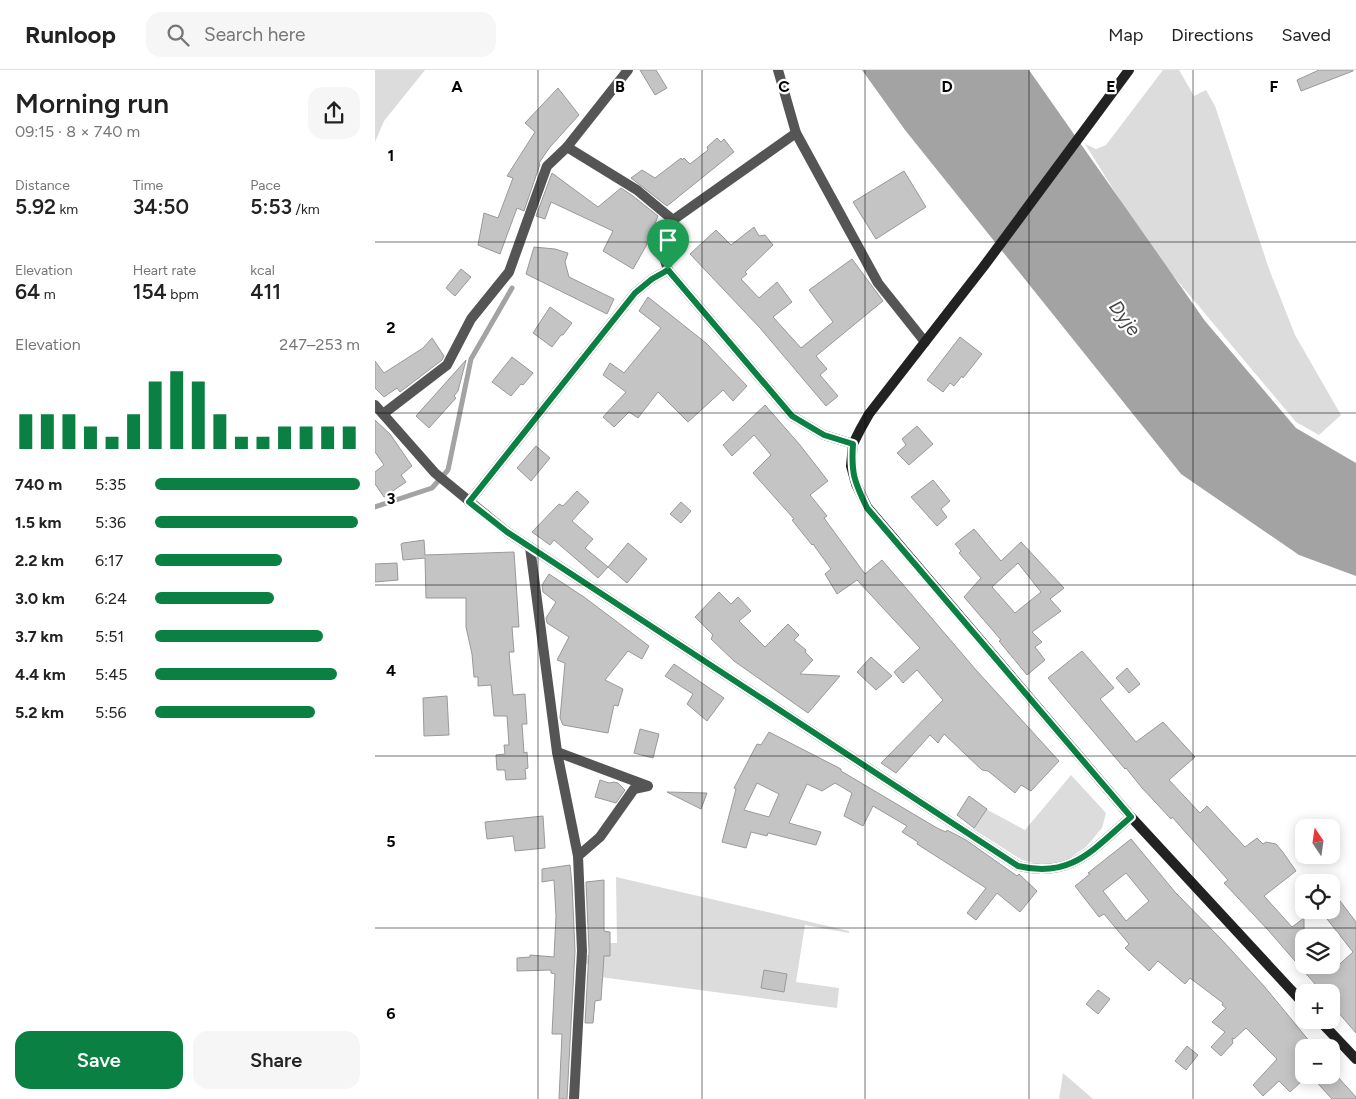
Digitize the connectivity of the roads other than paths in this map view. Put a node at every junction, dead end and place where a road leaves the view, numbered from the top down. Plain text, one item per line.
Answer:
1 (628, 70) edge
2 (778, 70) edge
3 (1129, 70) edge
4 (796, 133) junction
5 (567, 147) junction
6 (673, 220) junction
7 (668, 270) junction
8 (925, 342) junction
9 (375, 405) edge
10 (383, 414) junction
11 (853, 444) junction
12 (469, 502) junction
13 (530, 547) junction
14 (557, 752) junction
15 (1131, 817) junction
16 (578, 856) junction
17 (1295, 994) edge
18 (1328, 1029) edge
19 (1356, 1059) edge
20 (574, 1099) edge

1 - 5 street
2 - 4 street
3 - 8 street
4 - 6 street
4 - 8 street
5 - 6 street
5 - 10 street
6 - 7 street
7 - 11 street
7 - 12 street
8 - 11 street
9 - 10 street
10 - 12 street
11 - 15 street
12 - 13 street
13 - 14 street
13 - 15 street
14 - 16 street
14 - 16 street
15 - 17 street
16 - 20 street
18 - 19 street

